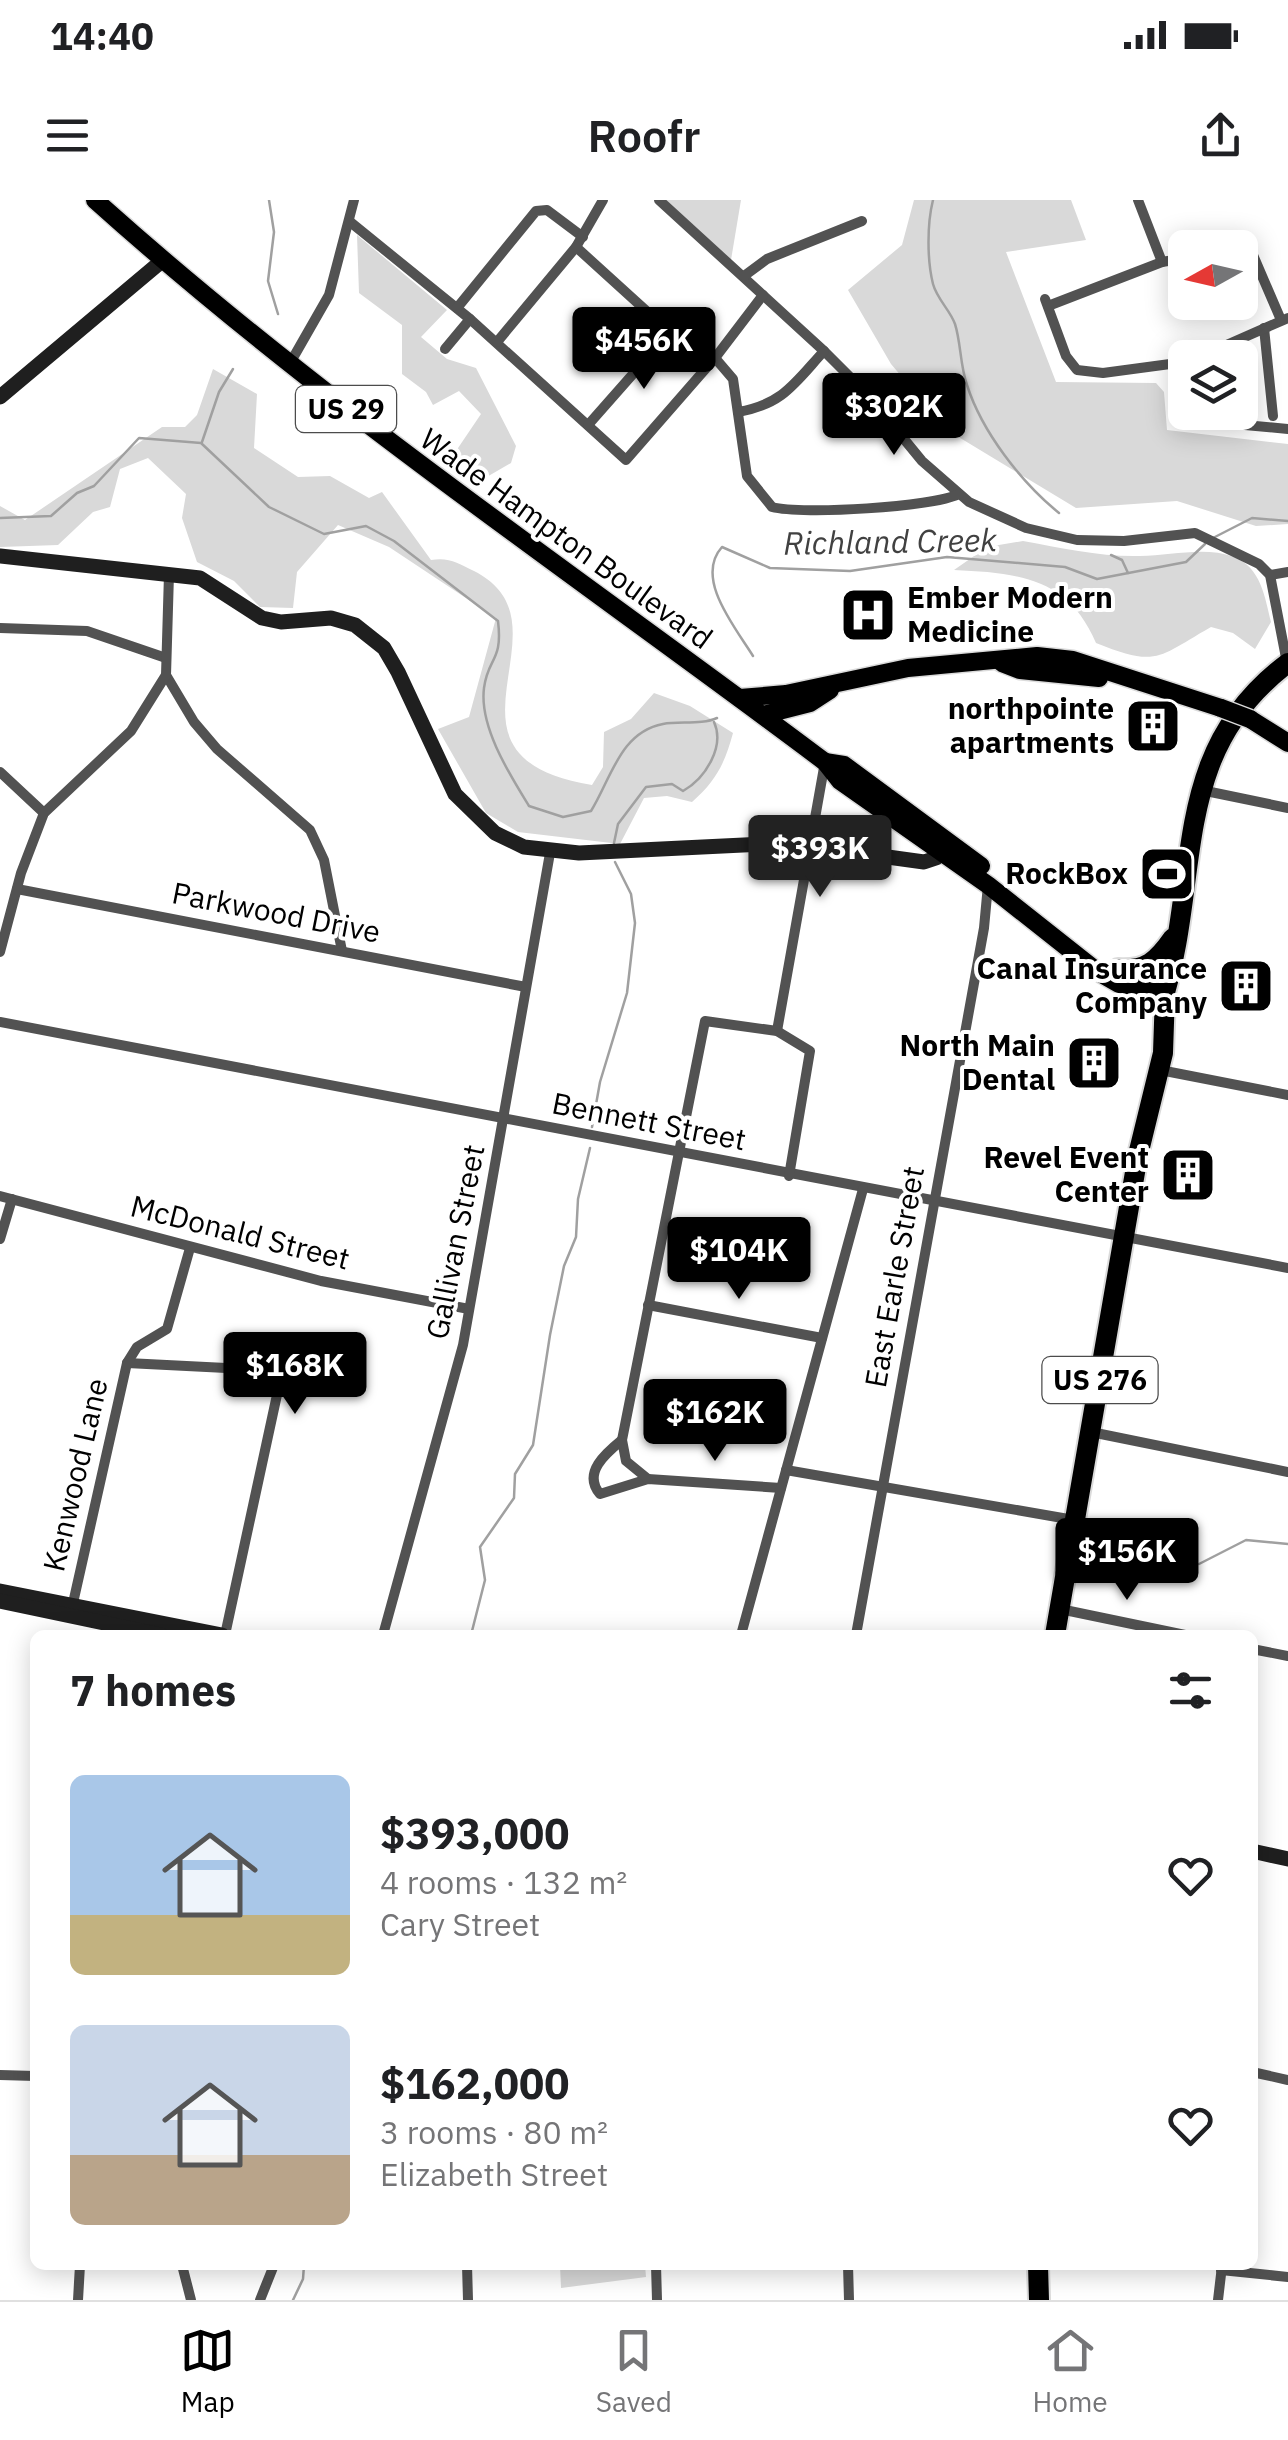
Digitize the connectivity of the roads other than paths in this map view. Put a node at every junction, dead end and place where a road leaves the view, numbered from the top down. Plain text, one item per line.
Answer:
1 (95, 200) edge
2 (354, 200) edge
3 (603, 200) edge
4 (659, 200) edge
5 (1138, 200) edge
6 (349, 221) junction
7 (862, 221) dead end
8 (580, 242) junction
9 (163, 260) junction
10 (1168, 261) edge
11 (1162, 262) junction
12 (1258, 264) edge
13 (744, 276) junction
14 (763, 295) junction
15 (457, 308) junction
16 (470, 319) junction
17 (1284, 319) edge
18 (1264, 328) junction
19 (670, 332) junction
20 (1237, 340) edge
21 (497, 342) junction
22 (445, 349) dead end
23 (824, 351) junction
24 (712, 362) junction
25 (289, 365) junction
26 (1168, 366) edge
27 (0, 397) edge
28 (738, 412) junction
29 (1273, 416) dead end
30 (588, 425) junction
31 (1258, 426) edge
32 (1288, 429) edge
33 (959, 494) junction
34 (0, 556) edge
35 (1288, 572) edge
36 (169, 574) junction
37 (1270, 574) junction
38 (0, 628) edge
39 (166, 658) junction
40 (996, 662) junction
41 (1288, 663) edge
42 (1099, 668) junction
43 (1035, 671) junction
44 (166, 675) junction
45 (1135, 679) junction
46 (843, 681) junction
47 (740, 698) junction
48 (763, 715) junction
49 (1288, 743) edge
50 (825, 762) junction
51 (0, 772) edge
52 (1198, 790) junction
53 (1288, 808) edge
54 (44, 814) junction
55 (809, 844) junction
56 (945, 846) junction
57 (550, 852) junction
58 (988, 885) junction
59 (17, 889) junction
60 (1014, 906) junction
61 (984, 928) junction
62 (1174, 937) junction
63 (342, 951) junction
64 (0, 952) edge
65 (1118, 969) junction
66 (526, 987) junction
67 (1165, 993) junction
68 (0, 1022) edge
69 (777, 1031) junction
70 (1160, 1070) junction
71 (1288, 1095) edge
72 (504, 1119) junction
73 (1145, 1125) junction
74 (678, 1154) junction
75 (789, 1176) junction
76 (863, 1190) junction
77 (6, 1198) edge
78 (934, 1203) junction
79 (1125, 1236) junction
80 (0, 1239) edge
81 (190, 1248) junction
82 (1288, 1268) edge
83 (648, 1304) junction
84 (469, 1309) junction
85 (822, 1338) junction
86 (127, 1363) junction
87 (1091, 1432) junction
88 (622, 1440) junction
89 (786, 1470) junction
90 (1288, 1472) edge
91 (648, 1479) junction
92 (882, 1487) junction
93 (781, 1488) junction
94 (1075, 1520) junction
95 (0, 1591) edge
96 (0, 1601) edge
97 (1060, 1609) junction
98 (71, 1610) junction
99 (126, 1626) edge
100 (170, 1630) edge
101 (225, 1630) edge
102 (384, 1630) edge
103 (742, 1630) edge
104 (857, 1630) edge
105 (1056, 1630) edge
106 (1161, 1630) edge
107 (1258, 1649) edge
108 (1288, 1656) edge
109 (1258, 1852) edge
110 (1288, 1858) edge
111 (1258, 2073) edge
112 (0, 2074) edge
113 (30, 2076) edge
114 (1288, 2080) edge
115 (80, 2270) edge
116 (183, 2270) edge
117 (272, 2270) edge
118 (467, 2270) edge
119 (656, 2270) edge
120 (848, 2270) edge
121 (1038, 2270) edge
122 (1222, 2270) edge
123 (1244, 2270) edge
124 (1288, 2276) edge
125 (78, 2300) edge
126 (191, 2300) edge
127 (260, 2300) edge
128 (468, 2300) edge
129 (657, 2300) edge
130 (850, 2300) edge
131 (1039, 2300) edge
132 (1218, 2300) edge

1 - 9 main road, Wade Hampton Boulevard / US 29
2 - 6 street
3 - 8 street
4 - 13 street
5 - 11 street
6 - 15 street
6 - 25 street
7 - 13 street
8 - 15 street
8 - 19 street
8 - 21 street
9 - 25 main road, Wade Hampton Boulevard / US 29
9 - 27 street
10 - 11 street
11 - 26 street
12 - 17 street
13 - 14 street
14 - 23 street
14 - 24 street
15 - 16 street
16 - 21 street
16 - 22 street
17 - 18 street
18 - 20 street
18 - 29 street
19 - 24 street
19 - 30 street
21 - 30 street
23 - 28 street
23 - 33 street
24 - 28 street
24 - 30 street
25 - 47 main road, Wade Hampton Boulevard / US 29
28 - 33 street
31 - 32 street
33 - 37 street
34 - 36 street
35 - 37 street
36 - 39 street
36 - 57 street
37 - 41 street
38 - 39 street
39 - 44 street
40 - 42 main road
40 - 43 main road
40 - 46 main road
41 - 52 highway, US 276
42 - 43 main road
42 - 45 main road
43 - 45 main road
44 - 54 street
44 - 63 street
45 - 49 main road, bridge
46 - 47 main road
46 - 48 main road
47 - 48 main road, Wade Hampton Boulevard
48 - 50 main road, Wade Hampton Boulevard
50 - 55 street
50 - 56 main road, Wade Hampton Boulevard
51 - 54 street
52 - 53 street
52 - 62 highway, US 276
54 - 59 street
55 - 56 street
55 - 57 street
55 - 69 street
56 - 58 main road, Wade Hampton Boulevard
56 - 65 main road, Wade Hampton Boulevard
57 - 66 street, Gallivan Street
58 - 60 main road, Wade Hampton Boulevard
58 - 61 street, East Earle Street
59 - 63 street, Parkwood Drive
59 - 64 street
60 - 61 street
60 - 67 main road, Wade Hampton Boulevard
61 - 78 street, East Earle Street
62 - 65 highway
62 - 67 highway, US 276
63 - 66 street, Parkwood Drive
65 - 67 main road, Wade Hampton Boulevard
66 - 72 street, Gallivan Street
67 - 70 highway, US 276
67 - 73 highway, US 276
68 - 72 street, Bennett Street
69 - 74 street
69 - 75 street
70 - 71 street
70 - 73 highway, US 276
72 - 74 street, Bennett Street
72 - 84 street, Gallivan Street
73 - 79 highway, US 276
74 - 75 street, Bennett Street
74 - 83 street
75 - 76 street, Bennett Street
76 - 78 street, Bennett Street
76 - 85 street
77 - 80 street
77 - 81 street, McDonald Street
78 - 79 street, Bennett Street
78 - 92 street, East Earle Street
79 - 82 street, Bennett Street
79 - 87 highway, US 276
81 - 84 street, McDonald Street
81 - 86 street, Kenwood Lane
83 - 85 street
83 - 88 street
84 - 102 street, Gallivan Street
85 - 89 street
86 - 98 street, Kenwood Lane
86 - 101 street
87 - 90 street
87 - 94 highway, US 276
88 - 91 street
88 - 91 street
89 - 92 street
89 - 93 street
91 - 93 street
92 - 94 street
92 - 104 street, East Earle Street
93 - 103 street
94 - 97 highway, US 276
95 - 98 street
96 - 98 street
97 - 105 highway, US 276
97 - 106 street
98 - 99 street
99 - 100 street
107 - 108 street
109 - 110 street
111 - 114 street
112 - 113 street
115 - 125 street
116 - 126 street
117 - 127 street
118 - 128 street
119 - 129 street
120 - 130 street
121 - 131 highway
122 - 132 street
123 - 124 street

